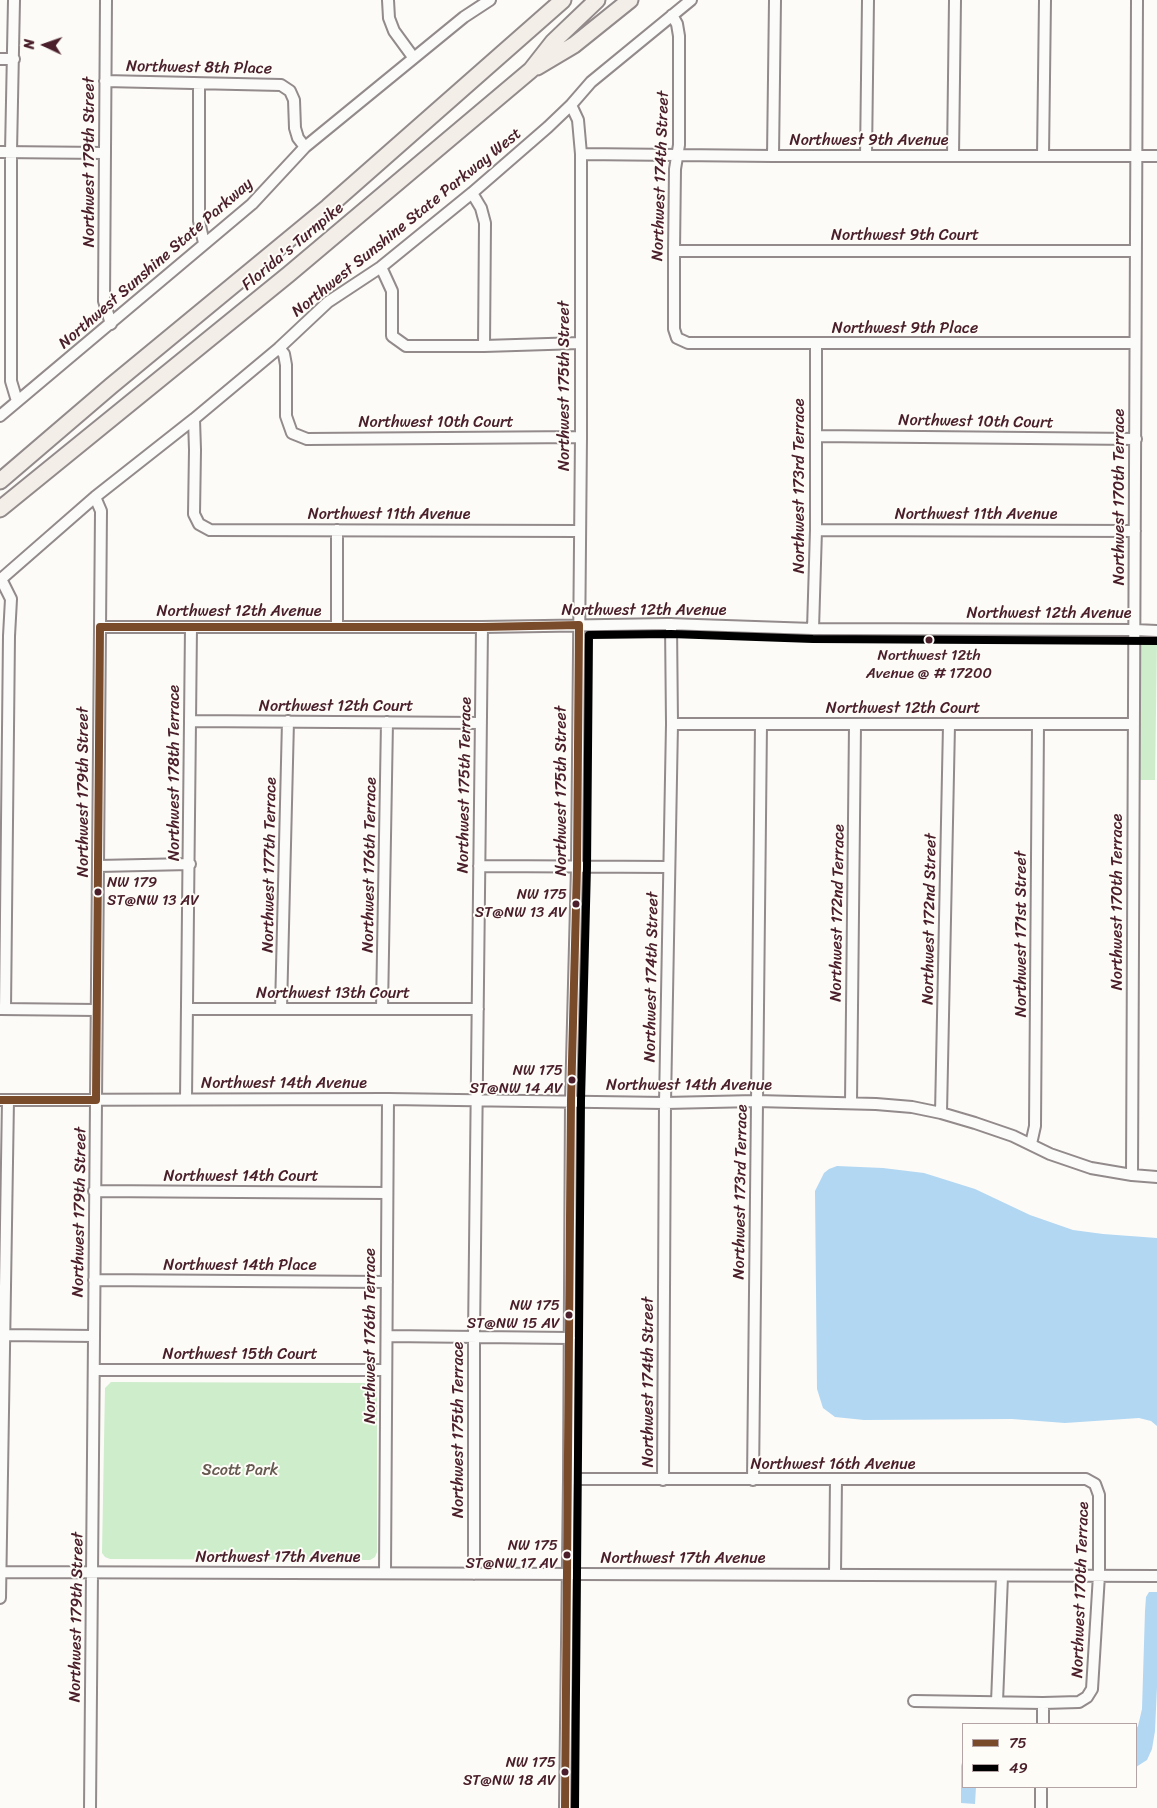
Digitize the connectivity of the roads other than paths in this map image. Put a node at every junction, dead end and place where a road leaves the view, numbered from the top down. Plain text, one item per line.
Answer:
1 (14, 0) edge
2 (106, 0) edge
3 (388, 0) edge
4 (490, 0) edge
5 (563, 0) edge
6 (597, 0) edge
7 (630, 0) edge
8 (691, 0) edge
9 (775, 0) edge
10 (868, 0) edge
11 (955, 0) edge
12 (1045, 0) edge
13 (1137, 0) edge
14 (672, 15) junction
15 (413, 57) junction
16 (0, 59) edge
17 (14, 59) junction
18 (531, 70) junction
19 (105, 81) junction
20 (199, 84) junction
21 (571, 105) junction
22 (305, 147) junction
23 (5, 152) edge
24 (104, 153) junction
25 (581, 154) junction
26 (677, 155) junction
27 (773, 156) junction
28 (866, 156) junction
29 (954, 156) junction
30 (1043, 156) junction
31 (1136, 156) junction
32 (1157, 156) edge
33 (472, 193) junction
34 (204, 243) junction
35 (674, 250) junction
36 (1135, 251) junction
37 (382, 266) junction
38 (111, 324) junction
39 (677, 338) joint
40 (580, 343) junction
41 (1135, 343) junction
42 (816, 344) junction
43 (484, 346) junction
44 (279, 348) junction
45 (17, 401) junction
46 (0, 416) edge
47 (194, 419) junction
48 (816, 436) junction
49 (581, 437) junction
50 (1136, 439) junction
51 (0, 481) edge
52 (95, 497) junction
53 (0, 508) edge
54 (336, 530) junction
55 (816, 530) junction
56 (580, 531) junction
57 (1135, 531) junction
58 (1, 580) edge
59 (671, 624) junction
60 (578, 625) junction
61 (100, 627) junction
62 (191, 627) junction
63 (336, 627) junction
64 (482, 627) junction
65 (813, 629) junction
66 (1134, 630) junction
67 (1157, 631) edge
68 (190, 721) junction
69 (288, 722) junction
70 (387, 722) junction
71 (481, 722) junction
72 (672, 724) junction
73 (761, 724) junction
74 (1038, 724) junction
75 (1134, 724) junction
76 (855, 725) junction
77 (949, 725) junction
78 (190, 864) junction
79 (98, 866) junction
80 (479, 866) junction
81 (577, 867) junction
82 (669, 867) junction
83 (3, 1009) edge
84 (188, 1009) junction
85 (281, 1009) junction
86 (382, 1009) junction
87 (478, 1009) junction
88 (96, 1010) junction
89 (186, 1099) junction
90 (388, 1099) junction
91 (4, 1100) edge
92 (96, 1100) junction
93 (477, 1100) junction
94 (571, 1100) junction
95 (756, 1101) junction
96 (851, 1102) junction
97 (665, 1103) junction
98 (942, 1113) junction
99 (1031, 1144) junction
100 (1132, 1175) junction
101 (1157, 1177) edge
102 (3, 1191) edge
103 (94, 1191) junction
104 (387, 1193) junction
105 (94, 1280) junction
106 (387, 1282) junction
107 (4, 1335) junction
108 (94, 1336) junction
109 (387, 1336) junction
110 (474, 1336) junction
111 (570, 1338) junction
112 (94, 1370) junction
113 (386, 1370) junction
114 (570, 1479) junction
115 (836, 1479) junction
116 (1, 1480) edge
117 (663, 1480) junction
118 (753, 1480) junction
119 (1095, 1484) joint
120 (0, 1572) edge
121 (385, 1572) junction
122 (93, 1573) junction
123 (474, 1574) junction
124 (568, 1574) junction
125 (835, 1574) junction
126 (1099, 1575) junction
127 (1002, 1576) junction
128 (1157, 1576) edge
129 (0, 1598) edge
130 (914, 1701) dead end
131 (997, 1702) junction
132 (1043, 1703) junction
133 (1043, 1723) edge
134 (1041, 1788) edge
135 (90, 1808) edge
136 (564, 1808) edge
137 (1041, 1808) edge

1 - 17 street
2 - 19 street, Northwest 179th Street
3 - 15 street
4 - 15 street, Northwest Sunshine State Parkway
5 - 51 highway, Florida's Turnpike
6 - 18 highway, Florida's Turnpike
7 - 18 highway
8 - 14 street, Northwest Sunshine State Parkway West
9 - 27 street
10 - 28 street
11 - 29 street
12 - 30 street
13 - 31 street, Northwest 170th Terrace
14 - 21 street, Northwest Sunshine State Parkway West
14 - 26 street, Northwest 174th Street
15 - 22 street, Northwest Sunshine State Parkway
16 - 17 street
17 - 23 street
18 - 53 highway, Florida's Turnpike
19 - 20 street, Northwest 8th Place
19 - 24 street, Northwest 179th Street
20 - 22 street, Northwest 8th Place
20 - 34 street
21 - 25 street, Northwest 175th Street
21 - 33 street, Northwest Sunshine State Parkway West
22 - 34 street, Northwest Sunshine State Parkway
23 - 24 street
23 - 45 street
24 - 38 street, Northwest 179th Street
25 - 26 street, Northwest 9th Avenue
25 - 40 street, Northwest 175th Street
26 - 27 street, Northwest 9th Avenue
26 - 35 street, Northwest 174th Street
27 - 28 street, Northwest 9th Avenue
28 - 29 street, Northwest 9th Avenue
29 - 30 street, Northwest 9th Avenue
30 - 31 street, Northwest 9th Avenue
31 - 32 street, Northwest 9th Avenue
31 - 36 street, Northwest 170th Terrace
33 - 37 street, Northwest Sunshine State Parkway West
33 - 43 street
34 - 38 street, Northwest Sunshine State Parkway
35 - 36 street, Northwest 9th Court
35 - 39 street, Northwest 174th Street
36 - 41 street, Northwest 170th Terrace
37 - 43 street
37 - 44 street, Northwest Sunshine State Parkway West
38 - 45 street, Northwest Sunshine State Parkway
39 - 42 street, Northwest 9th Place
40 - 43 street
40 - 49 street, Northwest 175th Street
41 - 42 street, Northwest 9th Place
41 - 50 street, Northwest 170th Terrace
42 - 48 street, Northwest 173rd Terrace
44 - 47 street, Northwest Sunshine State Parkway West
44 - 49 street, Northwest 10th Court
45 - 46 street, Northwest Sunshine State Parkway
47 - 52 street, Northwest Sunshine State Parkway West
47 - 54 street, Northwest 11th Avenue
48 - 50 street, Northwest 10th Court
48 - 55 street, Northwest 173rd Terrace
49 - 56 street, Northwest 175th Street
50 - 57 street, Northwest 170th Terrace
52 - 58 street, Northwest Sunshine State Parkway West
52 - 61 street, Northwest 179th Street
54 - 56 street, Northwest 11th Avenue
54 - 63 street
55 - 57 street, Northwest 11th Avenue
55 - 65 street, Northwest 173rd Terrace
56 - 60 street, Northwest 175th Street
57 - 66 street, Northwest 170th Terrace
58 - 83 street
59 - 60 street, Northwest 12th Avenue
59 - 65 street, Northwest 12th Avenue
59 - 72 street, Northwest 174th Street
60 - 64 street, Northwest 12th Avenue
60 - 81 street, Northwest 175th Street
61 - 62 street, Northwest 12th Avenue
61 - 79 street, Northwest 179th Street
62 - 63 street, Northwest 12th Avenue
62 - 68 street, Northwest 178th Terrace
63 - 64 street, Northwest 12th Avenue
64 - 71 street, Northwest 175th Terrace
65 - 66 street, Northwest 12th Avenue
66 - 67 street, Northwest 12th Avenue
66 - 75 street, Northwest 170th Terrace
68 - 69 street, Northwest 12th Court
68 - 78 street, Northwest 178th Terrace
69 - 70 street, Northwest 12th Court
69 - 85 street, Northwest 177th Terrace
70 - 71 street, Northwest 12th Court
70 - 86 street, Northwest 176th Terrace
71 - 80 street, Northwest 175th Terrace
72 - 73 street, Northwest 12th Court
72 - 82 street, Northwest 174th Street
73 - 76 street, Northwest 12th Court
73 - 95 street, Northwest 173rd Terrace
74 - 75 street, Northwest 12th Court
74 - 77 street, Northwest 12th Court
74 - 99 street, Northwest 171st Street
75 - 100 street, Northwest 170th Terrace
76 - 77 street, Northwest 12th Court
76 - 96 street, Northwest 172nd Terrace
77 - 98 street, Northwest 172nd Street
78 - 79 street
78 - 84 street, Northwest 178th Terrace
79 - 88 street, Northwest 179th Street
80 - 81 street
80 - 87 street, Northwest 175th Terrace
81 - 82 street
81 - 94 street, Northwest 175th Street
82 - 97 street, Northwest 174th Street
83 - 88 street
84 - 85 street, Northwest 13th Court
84 - 89 street, Northwest 178th Terrace
85 - 86 street, Northwest 13th Court
86 - 87 street, Northwest 13th Court
87 - 93 street, Northwest 175th Terrace
88 - 92 street, Northwest 179th Street
89 - 90 street, Northwest 14th Avenue
89 - 92 street, Northwest 14th Avenue
90 - 93 street, Northwest 14th Avenue
90 - 104 street, Northwest 176th Terrace
91 - 92 street, Northwest 14th Avenue
91 - 102 street
92 - 103 street, Northwest 179th Street
93 - 94 street, Northwest 14th Avenue
93 - 110 street, Northwest 175th Terrace
94 - 97 street, Northwest 14th Avenue
94 - 111 street, Northwest 175th Street
95 - 96 street, Northwest 14th Avenue
95 - 97 street, Northwest 14th Avenue
95 - 118 street, Northwest 173rd Terrace
96 - 98 street, Northwest 14th Avenue
97 - 117 street, Northwest 174th Street
98 - 99 street, Northwest 14th Avenue
99 - 100 street, Northwest 14th Avenue
100 - 101 street, Northwest 14th Avenue
102 - 107 street
103 - 104 street, Northwest 14th Court
103 - 105 street, Northwest 179th Street
104 - 106 street, Northwest 176th Terrace
105 - 106 street, Northwest 14th Place
105 - 108 street, Northwest 179th Street
106 - 109 street, Northwest 176th Terrace
107 - 108 street
107 - 116 street
108 - 112 street, Northwest 179th Street
109 - 110 street
109 - 113 street, Northwest 176th Terrace
110 - 111 street
110 - 123 street, Northwest 175th Terrace
111 - 114 street, Northwest 175th Street
112 - 113 street, Northwest 15th Court
112 - 122 street, Northwest 179th Street
113 - 121 street, Northwest 176th Terrace
114 - 117 street, Northwest 16th Avenue
114 - 124 street, Northwest 175th Street
115 - 118 street, Northwest 16th Avenue
115 - 119 street, Northwest 16th Avenue
115 - 125 street
116 - 120 street
117 - 118 street, Northwest 16th Avenue
119 - 126 street, Northwest 170th Terrace
120 - 122 street, Northwest 17th Avenue
120 - 129 street
121 - 122 street, Northwest 17th Avenue
121 - 123 street, Northwest 17th Avenue
122 - 135 street, Northwest 179th Street
123 - 124 street, Northwest 17th Avenue
124 - 125 street, Northwest 17th Avenue
124 - 136 street, Northwest 175th Street
125 - 127 street, Northwest 17th Avenue
126 - 127 street, Northwest 17th Avenue
126 - 128 street, Northwest 17th Avenue
126 - 132 street, Northwest 170th Terrace
127 - 131 street
130 - 131 street
131 - 132 street
132 - 133 street
134 - 137 street

